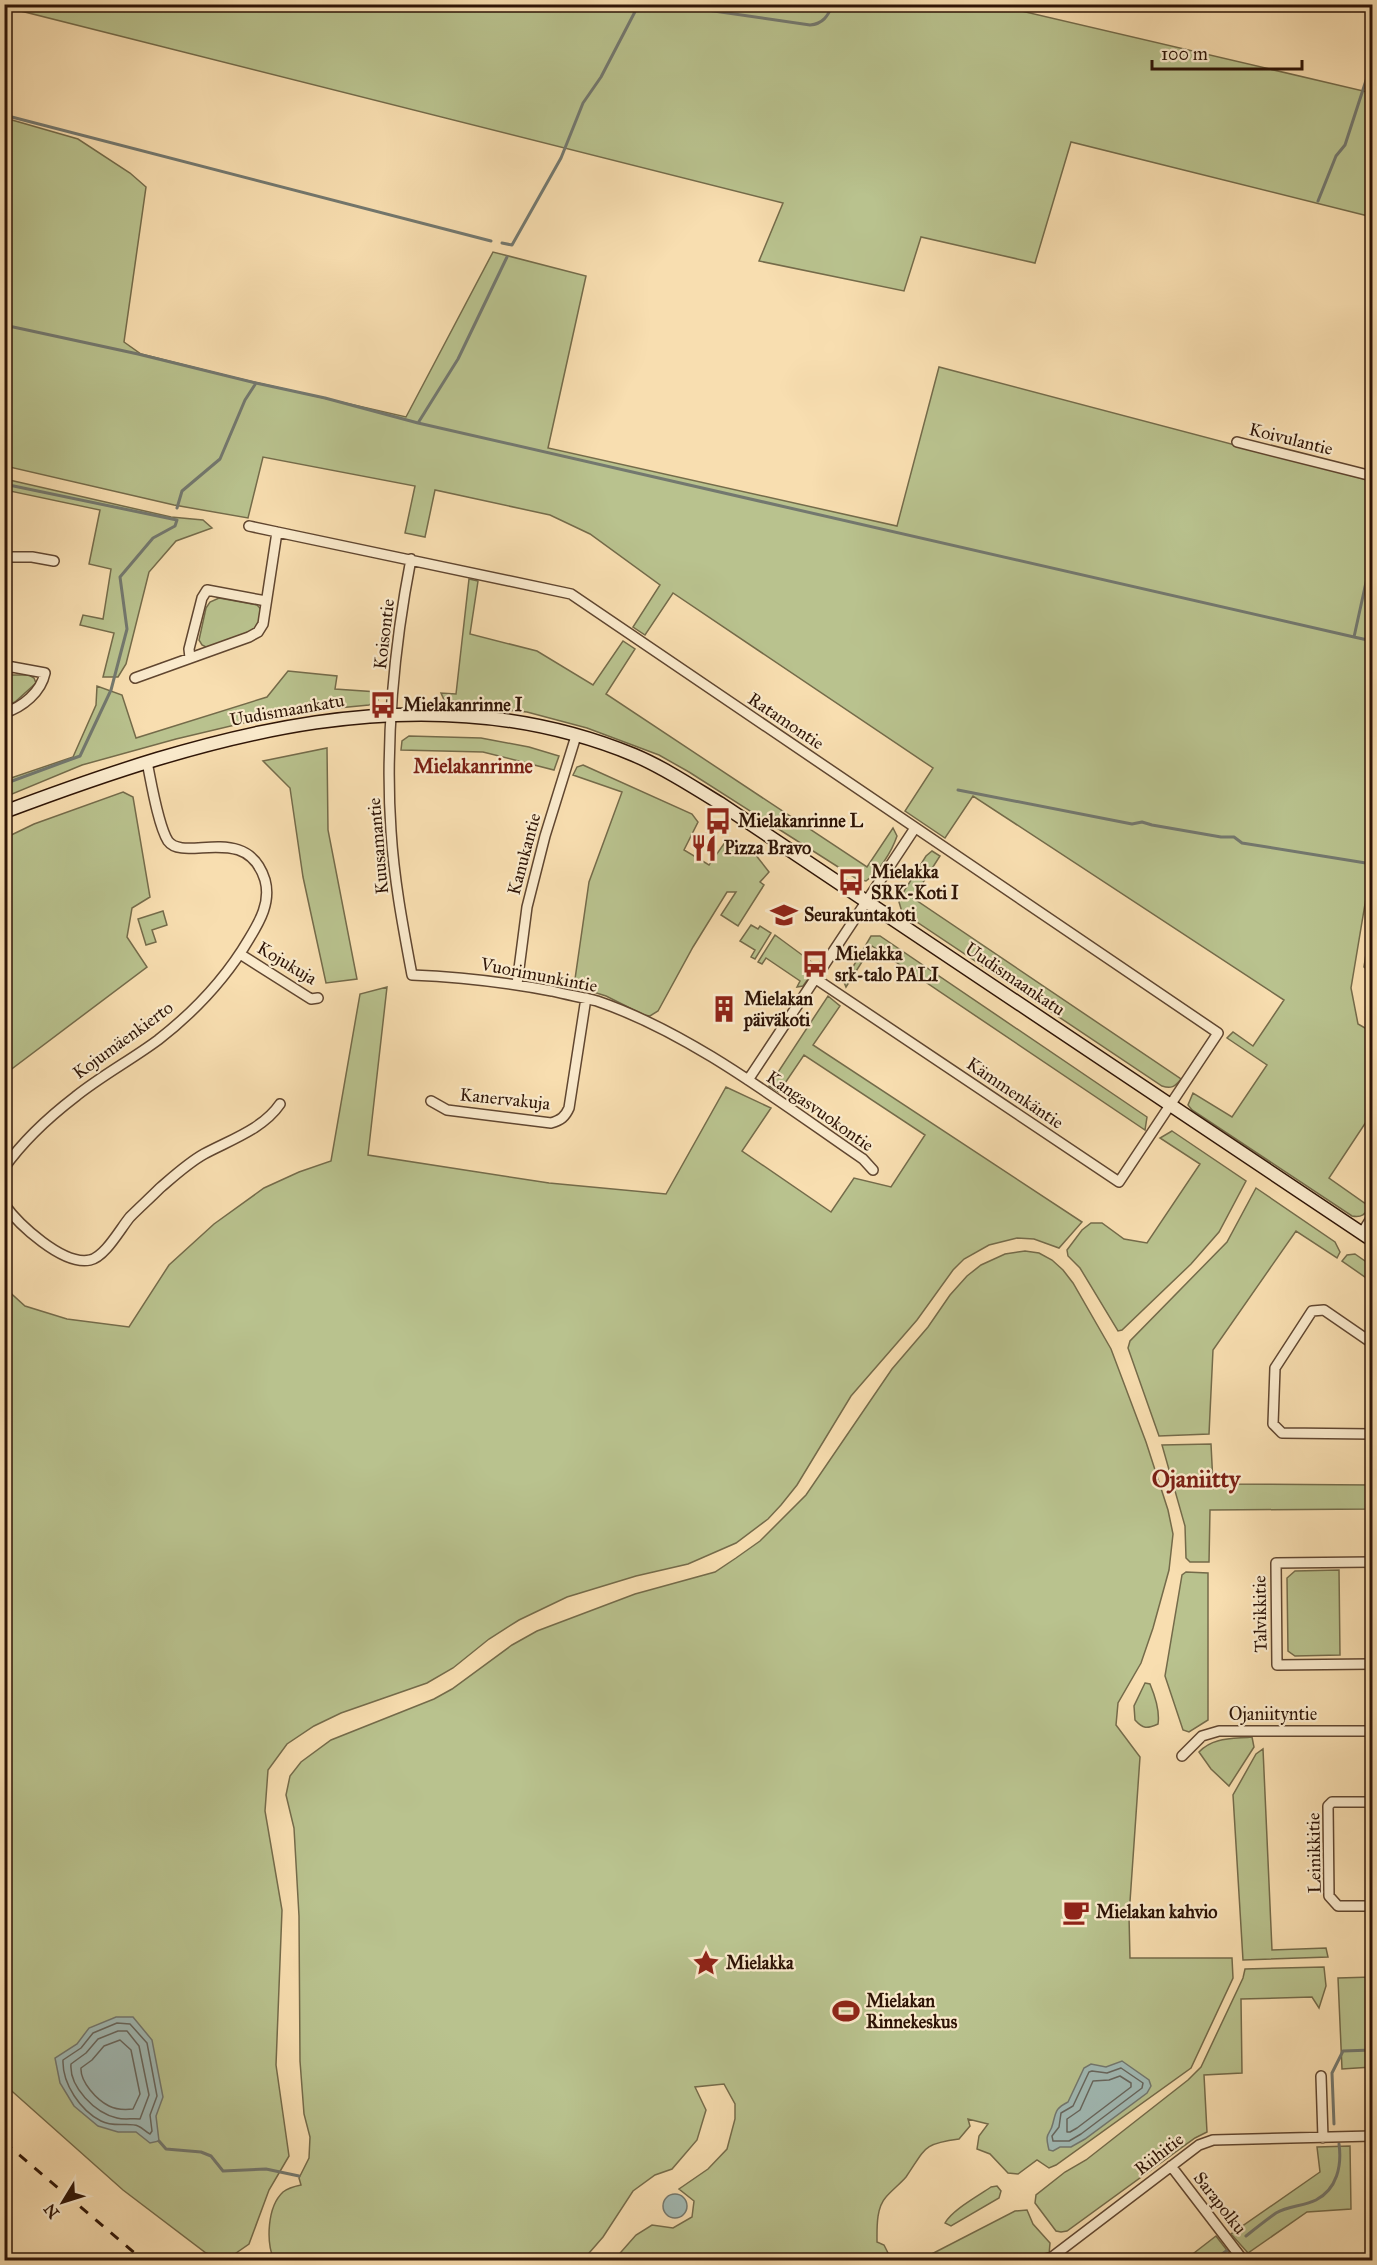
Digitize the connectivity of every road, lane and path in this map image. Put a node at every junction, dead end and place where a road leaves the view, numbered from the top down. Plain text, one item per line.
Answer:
1 (1237, 442) dead end
2 (1372, 476) edge
3 (249, 526) dead end
4 (277, 532) junction
5 (4, 557) edge
6 (411, 559) junction
7 (54, 561) dead end
8 (266, 601) junction
9 (190, 658) junction
10 (135, 678) dead end
11 (4, 682) edge
12 (4, 712) edge
13 (392, 714) junction
14 (576, 736) junction
15 (147, 762) junction
16 (4, 812) edge
17 (915, 828) junction
18 (867, 902) junction
19 (240, 954) junction
20 (412, 975) joint
21 (816, 979) junction
22 (518, 984) junction
23 (318, 998) dead end
24 (586, 998) junction
25 (748, 1080) junction
26 (431, 1101) dead end
27 (280, 1104) dead end
28 (1170, 1105) junction
29 (4, 1168) edge
30 (873, 1170) dead end
31 (4, 1204) edge
32 (1372, 1217) edge
33 (1367, 1237) edge
34 (1372, 1343) edge
35 (1372, 1434) edge
36 (1372, 1562) edge
37 (1372, 1664) edge
38 (1372, 1731) edge
39 (1182, 1756) dead end
40 (1372, 1802) edge
41 (1372, 1906) edge
42 (1321, 2076) dead end
43 (1372, 2136) edge
44 (1323, 2138) junction
45 (1171, 2166) junction
46 (1061, 2257) edge
47 (1042, 2260) edge
48 (1243, 2260) edge

1 - 2 street, Koivulantie
3 - 4 street, Ratamontie
4 - 6 street, Ratamontie
4 - 8 street
5 - 7 street
6 - 13 street, Koisontie
6 - 17 street, Ratamontie
8 - 9 street
8 - 9 street
9 - 10 street
11 - 12 street
13 - 14 street, Uudismaankatu
13 - 15 street, Uudismaankatu
13 - 20 street, Kuusamantie
14 - 18 street, Uudismaankatu
14 - 22 street, Kanukantie
15 - 16 street, Uudismaankatu
15 - 19 street, Kojumäenkierto
17 - 18 street
17 - 28 street, Ratamontie
18 - 21 street
18 - 28 street, Uudismaankatu
19 - 23 street, Kojukuja
19 - 29 street, Kojumäenkierto
20 - 22 street, Vuorimunkintie
21 - 25 street
21 - 28 street, Kämmenkäntie
22 - 24 street, Vuorimunkintie
24 - 25 street, Vuorimunkintie
24 - 26 street, Kanervakuja
25 - 30 street, Kangasvuokontie
27 - 31 street
28 - 33 street, Uudismaankatu
32 - 33 street
34 - 35 street
36 - 37 street, Talvikkitie
38 - 39 street, Ojaniityntie
40 - 41 street, Leinikkitie
42 - 44 street
43 - 44 street, Riihitie
44 - 45 street, Riihitie
45 - 46 street, Riihitie
45 - 48 street, Sarapolku
46 - 47 street, Riihitie

